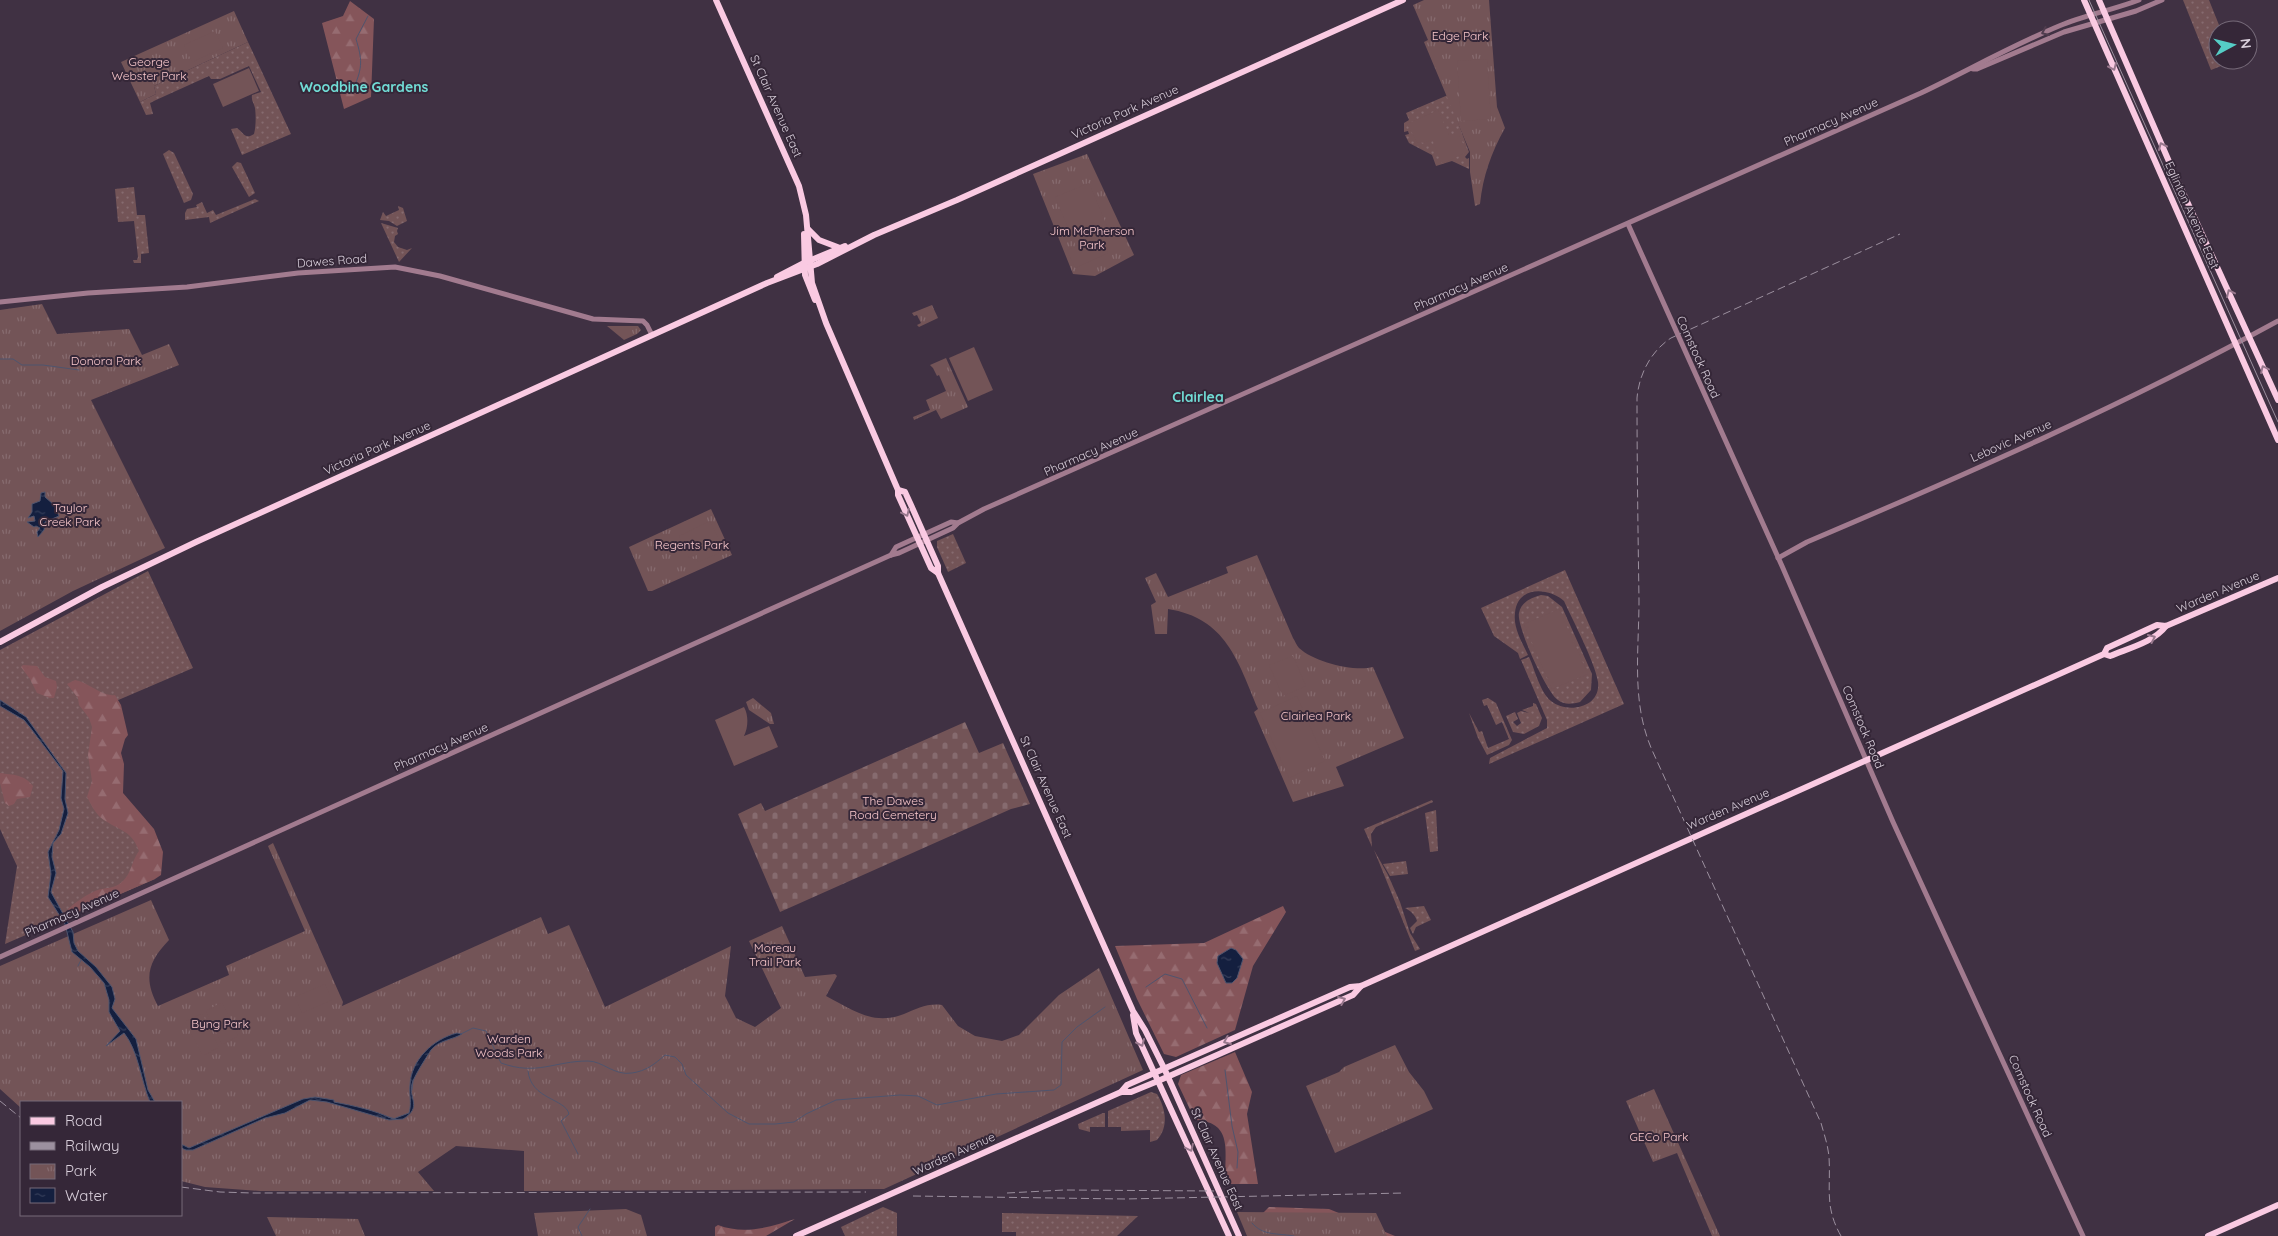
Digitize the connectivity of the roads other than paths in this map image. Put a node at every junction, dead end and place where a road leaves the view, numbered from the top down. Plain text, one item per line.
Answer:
1 (716, 0) edge
2 (1403, 0) edge
3 (2084, 0) edge
4 (2099, 0) edge
5 (2140, 0) edge
6 (2162, 0) edge
7 (2104, 12) junction
8 (2090, 15) junction
9 (2108, 19) junction
10 (2093, 22) junction
11 (1972, 69) junction
12 (1628, 224) junction
13 (807, 226) junction
14 (857, 243) junction
15 (841, 248) junction
16 (807, 265) junction
17 (0, 302) edge
18 (2278, 321) edge
19 (652, 335) junction
20 (2250, 338) junction
21 (2236, 345) junction
22 (2278, 400) edge
23 (2278, 440) edge
24 (898, 490) junction
25 (925, 537) junction
26 (918, 540) junction
27 (1778, 558) junction
28 (938, 573) junction
29 (2278, 578) edge
30 (0, 642) edge
31 (1866, 759) junction
32 (0, 957) edge
33 (1361, 986) junction
34 (1132, 1011) junction
35 (1164, 1068) junction
36 (1154, 1073) junction
37 (1168, 1077) junction
38 (1158, 1082) junction
39 (1121, 1092) junction
40 (2278, 1205) edge
41 (796, 1236) edge
42 (1229, 1236) edge
43 (1239, 1236) edge
44 (2083, 1236) edge
45 (2208, 1236) edge

1 - 13 main road, St Clair Avenue East
2 - 14 main road, Victoria Park Avenue
3 - 8 main road, Eglinton Avenue East
4 - 7 main road, Eglinton Avenue East
5 - 7 street, Pharmacy Avenue
6 - 9 street, Pharmacy Avenue
7 - 8 street, Pharmacy Avenue
7 - 9 main road, Eglinton Avenue East
8 - 10 main road, Eglinton Avenue East
8 -> 11 street, Pharmacy Avenue
9 - 10 street, Pharmacy Avenue
20 -> 9 main road, Eglinton Avenue East
10 - 11 street, Pharmacy Avenue
10 -> 21 main road, Eglinton Avenue East
11 - 12 street, Pharmacy Avenue
12 - 25 street, Pharmacy Avenue
12 - 27 street, Comstock Road
13 - 15 main road
13 - 16 main road, St Clair Avenue East
14 - 15 main road, Victoria Park Avenue
14 - 16 main road, Victoria Park Avenue
15 - 16 main road, Victoria Park Avenue
16 - 19 main road, Victoria Park Avenue
16 - 24 main road, St Clair Avenue East
17 - 19 street, Dawes Road
18 - 20 street, Lebovic Avenue
19 - 30 main road, Victoria Park Avenue
20 - 21 street, Lebovic Avenue
22 -> 20 main road, Eglinton Avenue East
21 - 23 main road, Eglinton Avenue East
21 - 27 street, Lebovic Avenue
24 - 25 main road, St Clair Avenue East
24 -> 26 main road, St Clair Avenue East
25 - 26 street, Pharmacy Avenue
25 - 28 main road, St Clair Avenue East
26 - 28 main road, St Clair Avenue East
26 - 32 street, Pharmacy Avenue
27 - 31 street, Comstock Road
28 - 34 main road, St Clair Avenue East
29 - 31 main road, Warden Avenue
31 - 33 main road, Warden Avenue
31 - 44 street, Comstock Road
33 -> 35 main road, Warden Avenue
37 -> 33 main road, Warden Avenue
34 - 35 main road, St Clair Avenue East
34 -> 36 main road, St Clair Avenue East
35 - 36 main road, Warden Avenue
35 - 37 main road, St Clair Avenue East
36 - 38 main road, St Clair Avenue East
36 - 39 main road, Warden Avenue
37 - 38 main road, Warden Avenue
37 - 43 main road, St Clair Avenue East
38 - 39 main road, Warden Avenue
38 -> 42 main road, St Clair Avenue East
39 - 41 main road, Warden Avenue
40 - 45 main road

